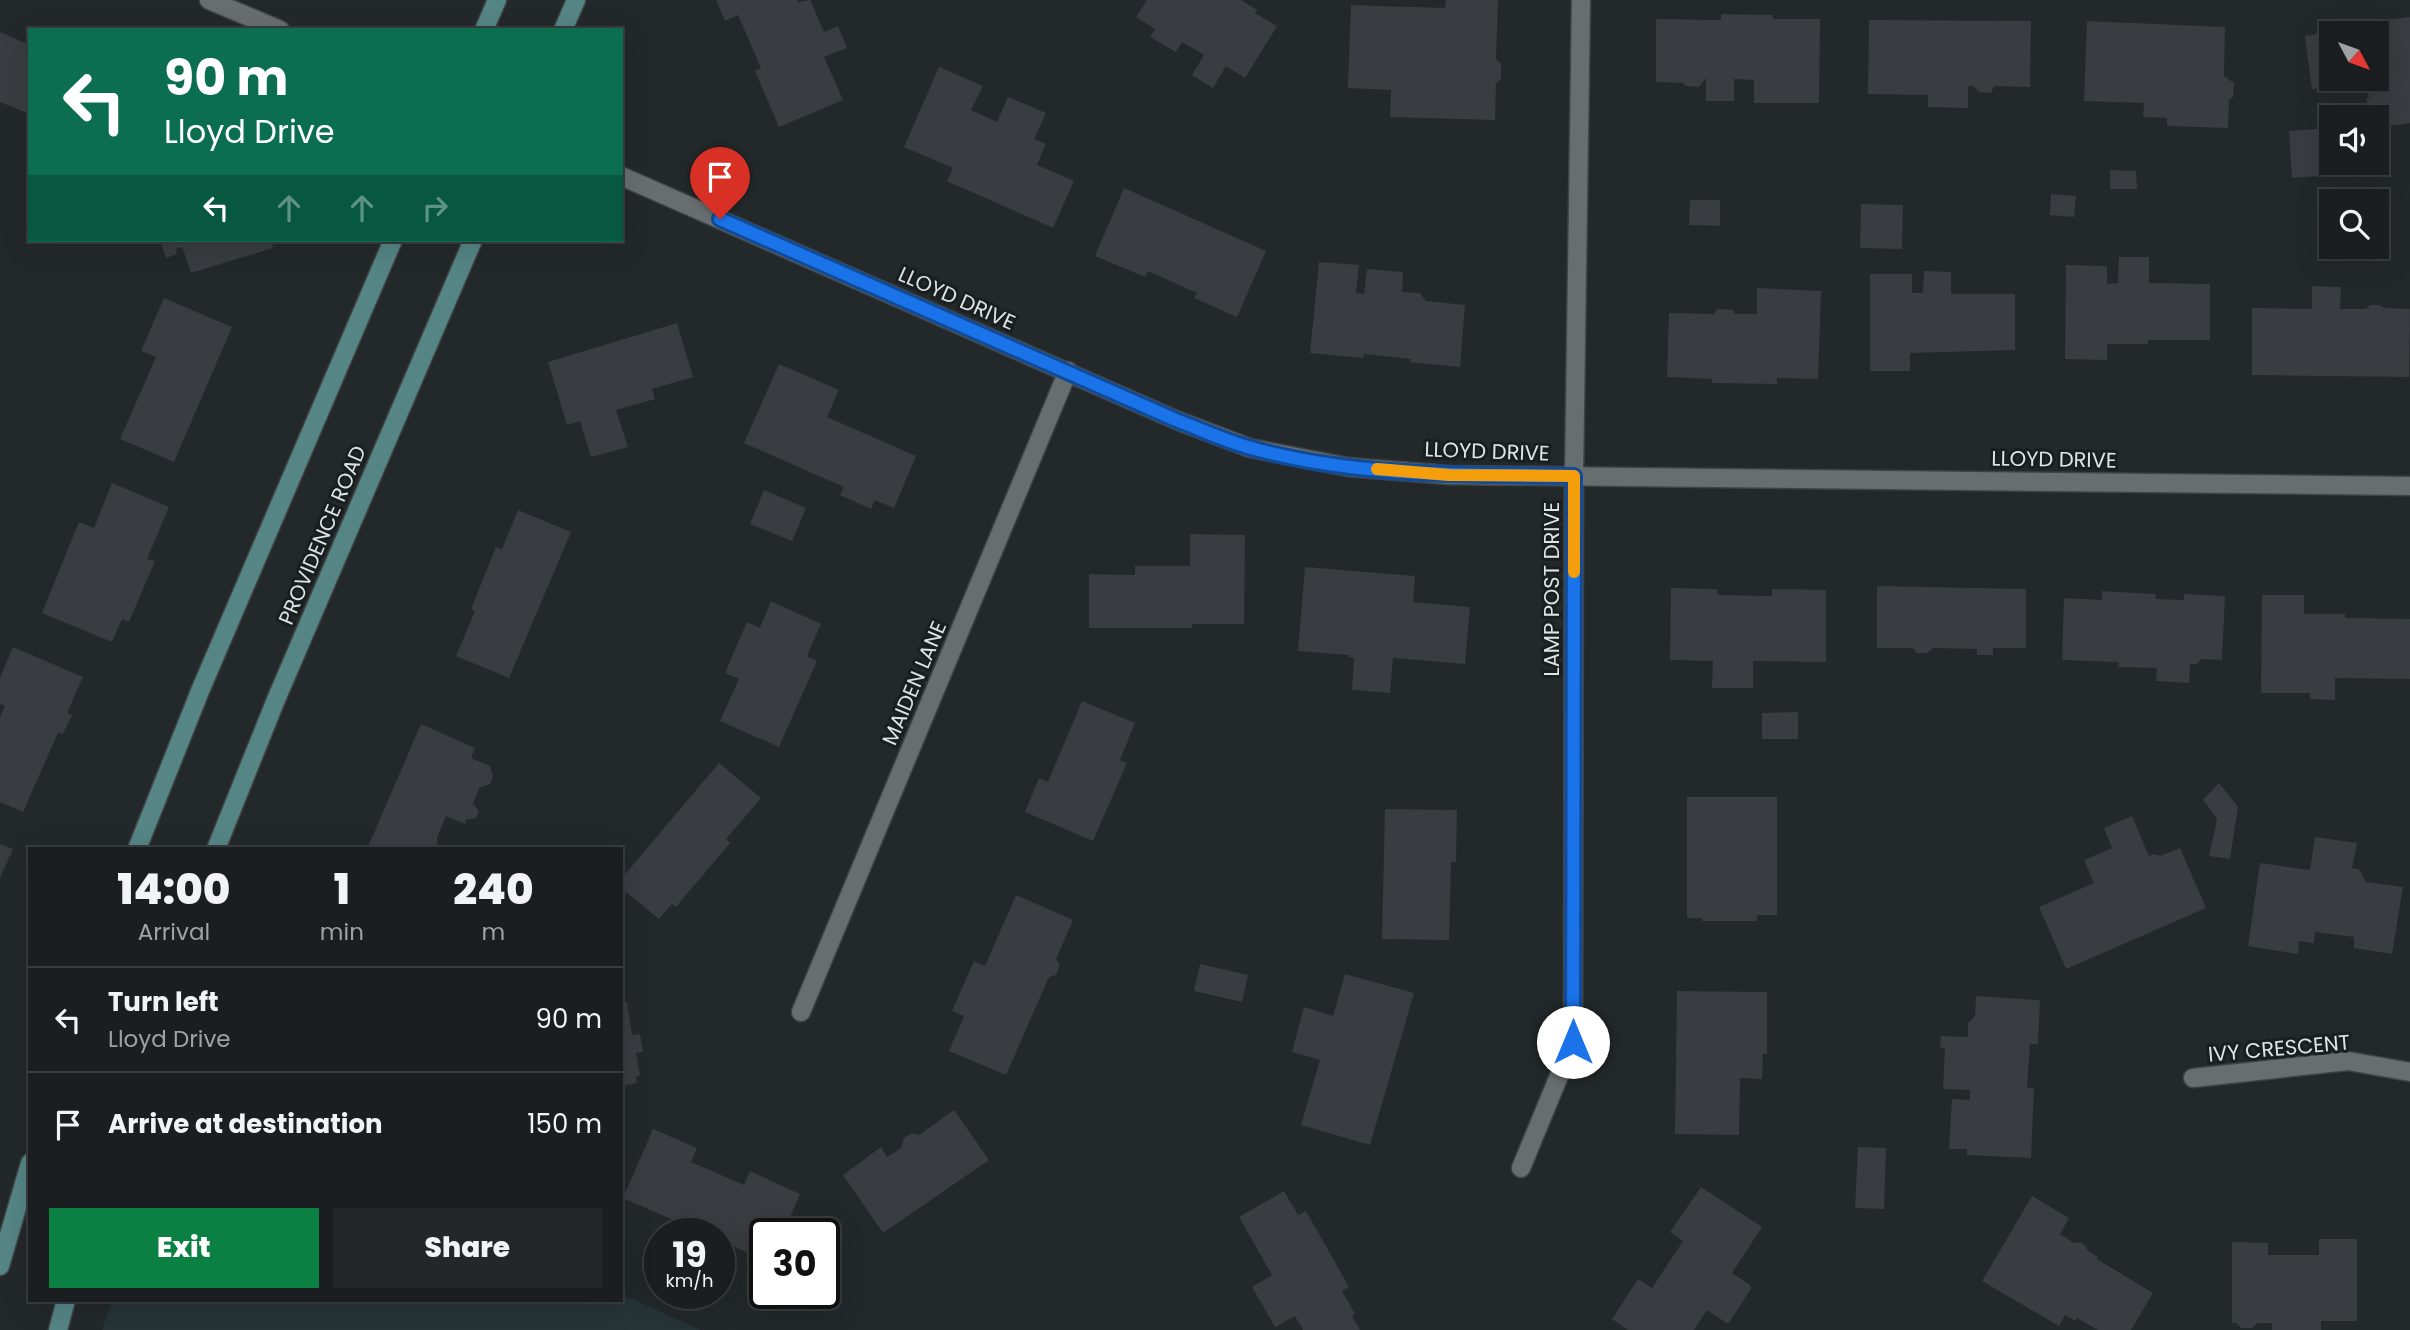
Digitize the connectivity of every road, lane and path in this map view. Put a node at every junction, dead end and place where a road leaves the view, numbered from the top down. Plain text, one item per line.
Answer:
1 (209, 0) edge
2 (497, 0) edge
3 (576, 0) edge
4 (1581, 0) edge
5 (275, 28) edge
6 (485, 28) edge
7 (564, 28) edge
8 (623, 177) edge
9 (392, 242) edge
10 (472, 242) edge
11 (1068, 371) junction
12 (1574, 476) junction
13 (2410, 486) edge
14 (138, 847) edge
15 (217, 847) edge
16 (801, 1012) dead end
17 (2410, 1072) edge
18 (2193, 1078) dead end
19 (1521, 1168) dead end
20 (28, 1170) edge
21 (0, 1266) edge
22 (65, 1302) edge
23 (58, 1330) edge

1 - 5 street
2 - 6 main road
3 - 7 main road
4 - 12 street, LAMP POST DRIVE
8 - 11 street, LLOYD DRIVE
9 - 14 main road
10 - 15 main road, PROVIDENCE ROAD
11 - 12 street, LLOYD DRIVE
11 - 16 street, MAIDEN LANE
12 - 13 street, LLOYD DRIVE
12 - 19 street, LAMP POST DRIVE
17 - 18 street, IVY CRESCENT
20 - 21 main road
22 - 23 main road

